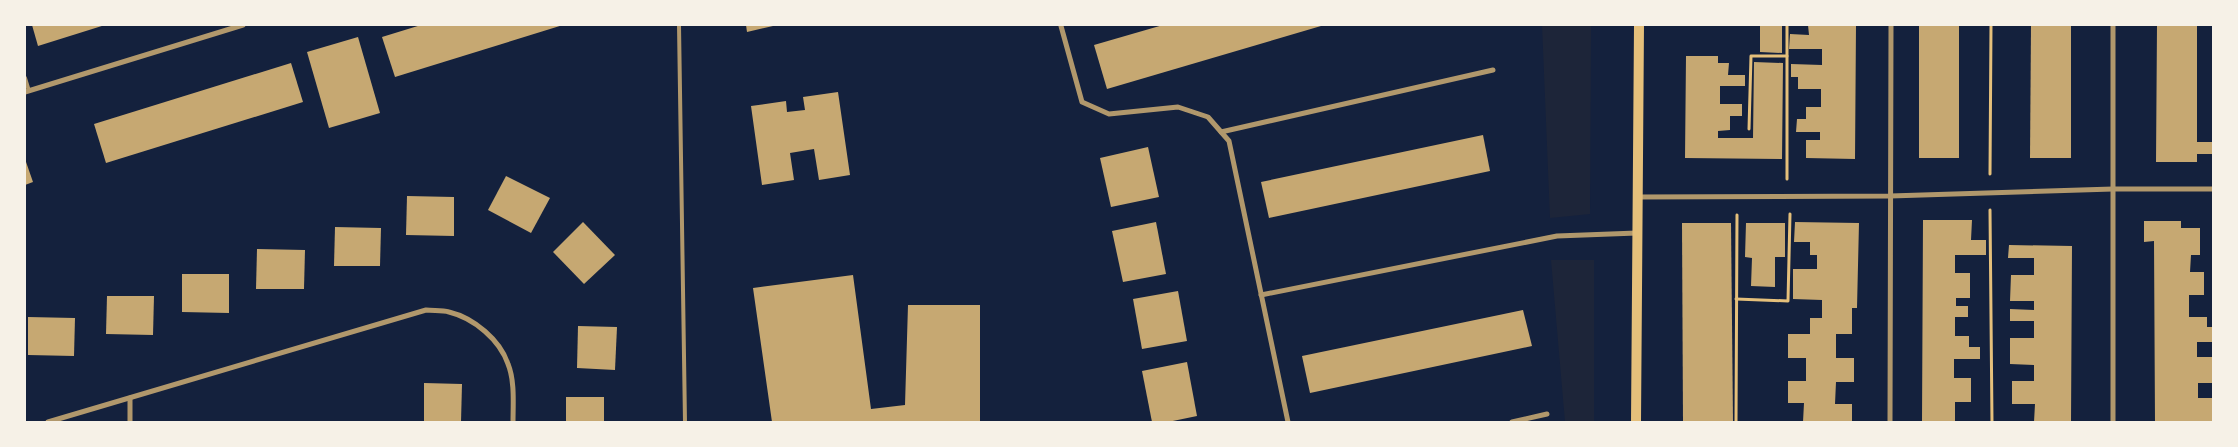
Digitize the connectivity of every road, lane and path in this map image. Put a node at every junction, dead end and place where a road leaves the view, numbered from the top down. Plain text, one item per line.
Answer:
1 (243, 25) edge
2 (679, 25) edge
3 (1639, 25) edge
4 (1787, 25) edge
5 (1891, 25) edge
6 (1991, 25) edge
7 (2113, 25) edge
8 (1062, 26) edge
9 (1787, 56) junction
10 (1493, 70) dead end
11 (25, 78) edge
12 (27, 92) edge
13 (1749, 129) dead end
14 (1221, 132) junction
15 (2113, 189) junction
16 (2213, 189) edge
17 (1990, 193) junction
18 (1890, 196) junction
19 (1638, 197) junction
20 (1737, 197) junction
21 (1789, 197) junction
22 (1637, 233) junction
23 (1261, 295) junction
24 (1736, 299) junction
25 (130, 398) junction
26 (1547, 414) dead end
27 (48, 422) edge
28 (130, 422) edge
29 (513, 422) edge
30 (685, 422) edge
31 (1288, 422) edge
32 (1512, 422) edge
33 (1636, 422) edge
34 (1736, 422) edge
35 (1890, 422) edge
36 (1992, 422) edge
37 (2113, 422) edge

1 - 12 street
2 - 30 lane
3 - 19 main road
4 - 9 path
5 - 18 street
6 - 17 path
7 - 15 street
8 - 14 street
9 - 13 path
9 - 21 path
10 - 14 street
11 - 12 lane
14 - 23 street
15 - 16 street
15 - 17 street
15 - 37 street
17 - 18 street
17 - 36 path
18 - 21 street
18 - 35 street
19 - 20 street
19 - 22 main road
20 - 21 street
20 - 24 path
21 - 24 path
22 - 23 street
22 - 33 main road
23 - 31 street
24 - 34 path
25 - 27 street
25 - 28 street
25 - 29 street
26 - 32 street

